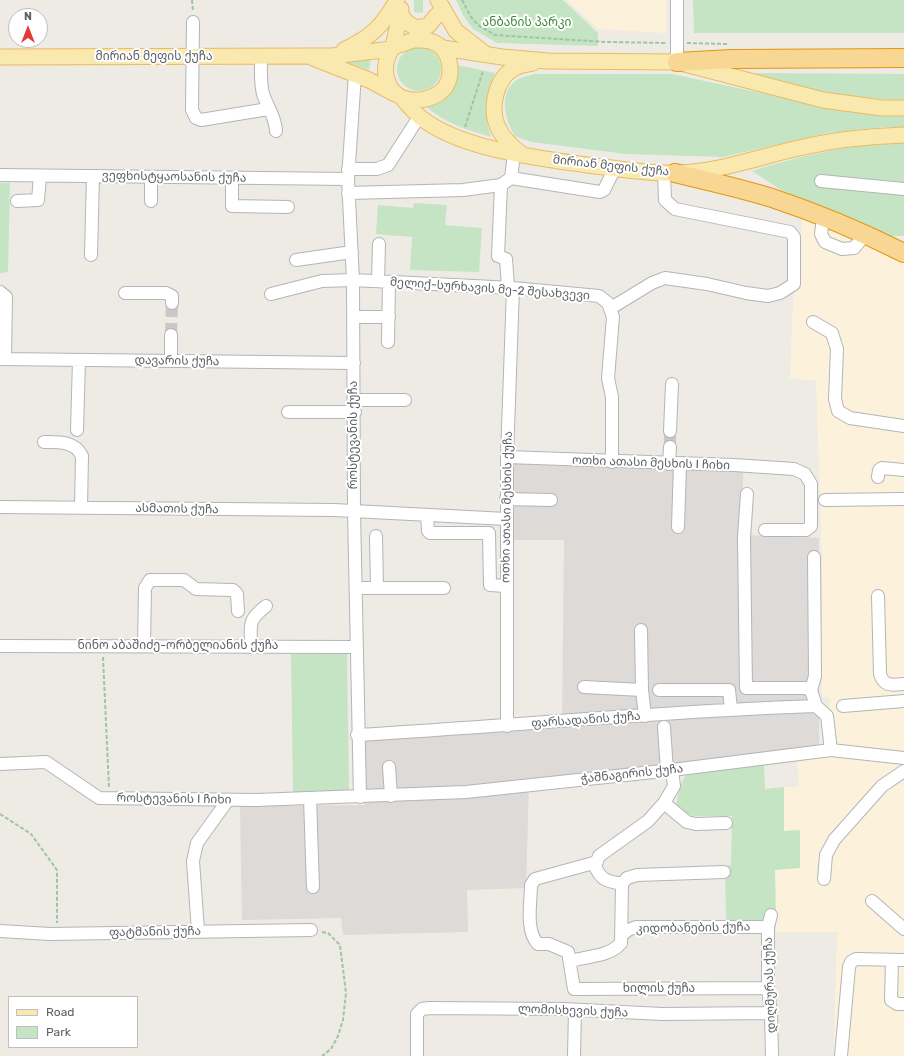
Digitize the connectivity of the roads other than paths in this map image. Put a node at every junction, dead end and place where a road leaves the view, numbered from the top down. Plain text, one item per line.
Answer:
1 (397, 0) edge
2 (677, 0) edge
3 (438, 5) edge
4 (401, 7) edge
5 (193, 22) dead end
6 (442, 47) junction
7 (392, 48) junction
8 (489, 55) junction
9 (192, 56) junction
10 (261, 56) junction
11 (308, 56) junction
12 (332, 56) junction
13 (0, 57) edge
14 (904, 58) edge
15 (548, 60) junction
16 (677, 62) junction
17 (355, 74) junction
18 (399, 96) junction
19 (904, 108) edge
20 (268, 109) junction
21 (419, 116) junction
22 (276, 131) dead end
23 (904, 134) edge
24 (520, 155) junction
25 (615, 168) junction
26 (669, 173) junction
27 (348, 174) junction
28 (0, 175) edge
29 (40, 176) junction
30 (93, 176) junction
31 (151, 177) junction
32 (232, 178) junction
33 (511, 178) junction
34 (821, 181) dead end
35 (501, 185) junction
36 (904, 189) edge
37 (348, 193) junction
38 (17, 201) dead end
39 (151, 201) dead end
40 (288, 207) dead end
41 (379, 244) dead end
42 (901, 250) edge
43 (352, 252) junction
44 (91, 255) dead end
45 (296, 260) dead end
46 (353, 280) junction
47 (384, 281) junction
48 (511, 288) junction
49 (0, 292) edge
50 (125, 293) dead end
51 (271, 294) dead end
52 (172, 303) dead end
53 (611, 308) junction
54 (353, 317) junction
55 (389, 318) junction
56 (813, 322) dead end
57 (171, 335) tunnel mouth
58 (388, 342) dead end
59 (2, 359) edge
60 (79, 360) junction
61 (171, 361) junction
62 (354, 363) junction
63 (672, 384) dead end
64 (405, 400) dead end
65 (355, 406) junction
66 (288, 412) dead end
67 (904, 426) edge
68 (77, 430) dead end
69 (670, 431) tunnel mouth
70 (44, 442) dead end
71 (670, 447) tunnel mouth
72 (507, 457) junction
73 (612, 462) junction
74 (682, 462) junction
75 (904, 470) edge
76 (878, 477) dead end
77 (747, 494) dead end
78 (506, 499) junction
79 (904, 499) edge
80 (551, 500) dead end
81 (825, 500) dead end
82 (0, 506) edge
83 (81, 508) junction
84 (354, 511) junction
85 (427, 515) junction
86 (506, 519) junction
87 (678, 527) dead end
88 (765, 530) dead end
89 (376, 536) dead end
90 (814, 557) dead end
91 (506, 586) junction
92 (356, 588) junction
93 (376, 588) junction
94 (444, 588) dead end
95 (878, 596) dead end
96 (266, 606) dead end
97 (238, 611) dead end
98 (642, 630) dead end
99 (0, 646) edge
100 (144, 646) junction
101 (251, 647) junction
102 (356, 647) junction
103 (904, 684) edge
104 (584, 687) dead end
105 (642, 690) junction
106 (659, 690) dead end
107 (811, 690) junction
108 (904, 701) edge
109 (816, 706) junction
110 (843, 706) dead end
111 (731, 709) junction
112 (645, 716) junction
113 (507, 726) junction
114 (664, 727) dead end
115 (357, 735) junction
116 (831, 750) junction
117 (904, 758) edge
118 (0, 764) edge
119 (389, 767) dead end
120 (670, 771) junction
121 (904, 771) edge
122 (391, 796) junction
123 (360, 797) junction
124 (310, 798) junction
125 (228, 800) junction
126 (664, 803) junction
127 (726, 823) dead end
128 (597, 862) junction
129 (724, 872) dead end
130 (824, 879) dead end
131 (622, 884) junction
132 (313, 887) dead end
133 (872, 901) dead end
134 (771, 914) dead end
135 (768, 927) junction
136 (904, 929) edge
137 (311, 930) road end
138 (0, 931) edge
139 (198, 931) junction
140 (622, 935) junction
141 (898, 960) edge
142 (570, 964) junction
143 (768, 988) junction
144 (574, 989) junction
145 (904, 1004) edge
146 (569, 1010) junction
147 (771, 1013) junction
148 (417, 1055) edge
149 (574, 1056) edge
150 (772, 1056) edge
151 (841, 1056) edge

1 - 12 main road
2 - 16 street
3 - 4 main road
3 - 6 main road
3 - 8 main road
4 - 7 main road
5 - 9 street
6 - 7 main road
6 - 8 main road
6 - 18 main road
7 - 12 main road, მირიან მეფის ქუჩა
7 - 18 main road
8 - 15 main road
9 - 10 main road, მირიან მეფის ქუჩა
9 - 13 main road, მირიან მეფის ქუჩა
9 - 20 street
10 - 11 main road, მირიან მეფის ქუჩა
10 - 20 street
11 - 12 main road, მირიან მეფის ქუჩა
11 - 17 main road, მირიან მეფის ქუჩა
14 - 16 highway
15 - 16 main road
15 - 24 main road
16 - 19 main road
17 - 18 main road, მირიან მეფის ქუჩა
17 - 27 street, როსტევანის ქუჩა
18 - 21 main road, მირიან მეფის ქუჩა
20 - 22 street
21 - 24 main road, მირიან მეფის ქუჩა
21 - 27 street, ვეფხისტყაოსანის ქუჩა
23 - 26 main road, მირიან მეფის ქუჩა
24 - 25 main road, მირიან მეფის ქუჩა
24 - 33 street
25 - 26 main road, მირიან მეფის ქუჩა
25 - 33 street
26 - 42 highway
26 - 53 street
27 - 32 street, ვეფხისტყაოსანის ქუჩა
27 - 37 street, როსტევანის ქუჩა
28 - 29 street, ვეფხისტყაოსანის ქუჩა
29 - 30 street, ვეფხისტყაოსანის ქუჩა
29 - 38 street
30 - 31 street, ვეფხისტყაოსანის ქუჩა
30 - 44 street
31 - 32 street, ვეფხისტყაოსანის ქუჩა
31 - 39 street
32 - 40 street
33 - 35 street
34 - 36 street
35 - 37 street
35 - 48 street, ოთხი ათასი მესხის ქუჩა
37 - 43 street, როსტევანის ქუჩა
41 - 47 street
43 - 45 street
43 - 46 street, როსტევანის ქუჩა
46 - 47 street, მელიქ-სურხავის მე-2 შესახვევი
46 - 51 street, მელიქ-სურხავის მე-2 შესახვევი
46 - 54 street, როსტევანის ქუჩა
47 - 48 street, მელიქ-სურხავის მე-2 შესახვევი
47 - 55 street
48 - 53 street, მელიქ-სურხავის მე-2 შესახვევი
48 - 72 street, ოთხი ათასი მესხის ქუჩა
49 - 59 street
50 - 52 street
53 - 73 street
54 - 55 street
54 - 62 street, როსტევანის ქუჩა
55 - 58 street
56 - 67 street
57 - 61 street
59 - 60 street, დავარის ქუჩა
60 - 61 street, დავარის ქუჩა
60 - 68 street
61 - 62 street, დავარის ქუჩა
62 - 65 street, როსტევანის ქუჩა
63 - 69 street
64 - 65 street
65 - 66 street
65 - 84 street, როსტევანის ქუჩა
70 - 83 street
71 - 74 street
72 - 73 street, ოთხი ათასი მესხის I ჩიხი
72 - 78 street, ოთხი ათასი მესხის ქუჩა
73 - 74 street, ოთხი ათასი მესხის I ჩიხი
74 - 87 street
74 - 88 street, ოთხი ათასი მესხის I ჩიხი
75 - 76 street
77 - 107 street
78 - 80 street
78 - 86 street, ოთხი ათასი მესხის ქუჩა
79 - 81 street
82 - 83 street, ასმათის ქუჩა
83 - 84 street, ასმათის ქუჩა
84 - 85 street, ასმათის ქუჩა
84 - 92 street, როსტევანის ქუჩა
85 - 86 street, ასმათის ქუჩა
85 - 91 street
86 - 91 street, ოთხი ათასი მესხის ქუჩა
89 - 93 street
90 - 107 street
91 - 113 street, ოთხი ათასი მესხის ქუჩა
92 - 93 street
92 - 102 street, როსტევანის ქუჩა
93 - 94 street
95 - 103 street
96 - 101 street
97 - 100 street
98 - 105 street
99 - 100 street, ნინო აბაშიძე-ორბელიანის ქუჩა
100 - 101 street, ნინო აბაშიძე-ორბელიანის ქუჩა
101 - 102 street, ნინო აბაშიძე-ორბელიანის ქუჩა
102 - 115 street, როსტევანის ქუჩა
104 - 105 street
105 - 112 street
106 - 111 street
107 - 109 street
108 - 110 street
109 - 111 street, ფარსადანის ქუჩა
109 - 116 street
111 - 112 street, ფარსადანის ქუჩა
112 - 113 street, ფარსადანის ქუჩა
113 - 115 street, ფარსადანის ქუჩა
114 - 120 street
115 - 123 street, როსტევანის ქუჩა
116 - 117 street, ჭაშნაგირის ქუჩა
116 - 120 street, ჭაშნაგირის ქუჩა
118 - 125 street, როსტევანის I ჩიხი
119 - 122 street
120 - 122 street, ჭაშნაგირის ქუჩა
120 - 126 street
121 - 130 street
122 - 123 street, ჭაშნაგირის ქუჩა
123 - 124 street, როსტევანის I ჩიხი
124 - 125 street, როსტევანის I ჩიხი
124 - 132 street
125 - 139 street
126 - 127 street
126 - 128 street
128 - 131 street
128 - 142 street
129 - 131 street
131 - 140 street
133 - 136 street
134 - 135 street, დიღმურას ქუჩა
135 - 140 street, კიდობანების ქუჩა
135 - 143 street, დიღმურას ქუჩა
137 - 139 street, ფატმანის ქუჩა
138 - 139 street, ფატმანის ქუჩა
140 - 142 street, კიდობანების ქუჩა
141 - 145 street
141 - 151 street
142 - 144 street
143 - 144 street, ხილის ქუჩა
143 - 147 street, დიღმურას ქუჩა
144 - 146 street
146 - 147 street, ლომისხევის ქუჩა
146 - 148 street, ლომისხევის ქუჩა
146 - 149 street
147 - 150 street, დიღმურას ქუჩა

